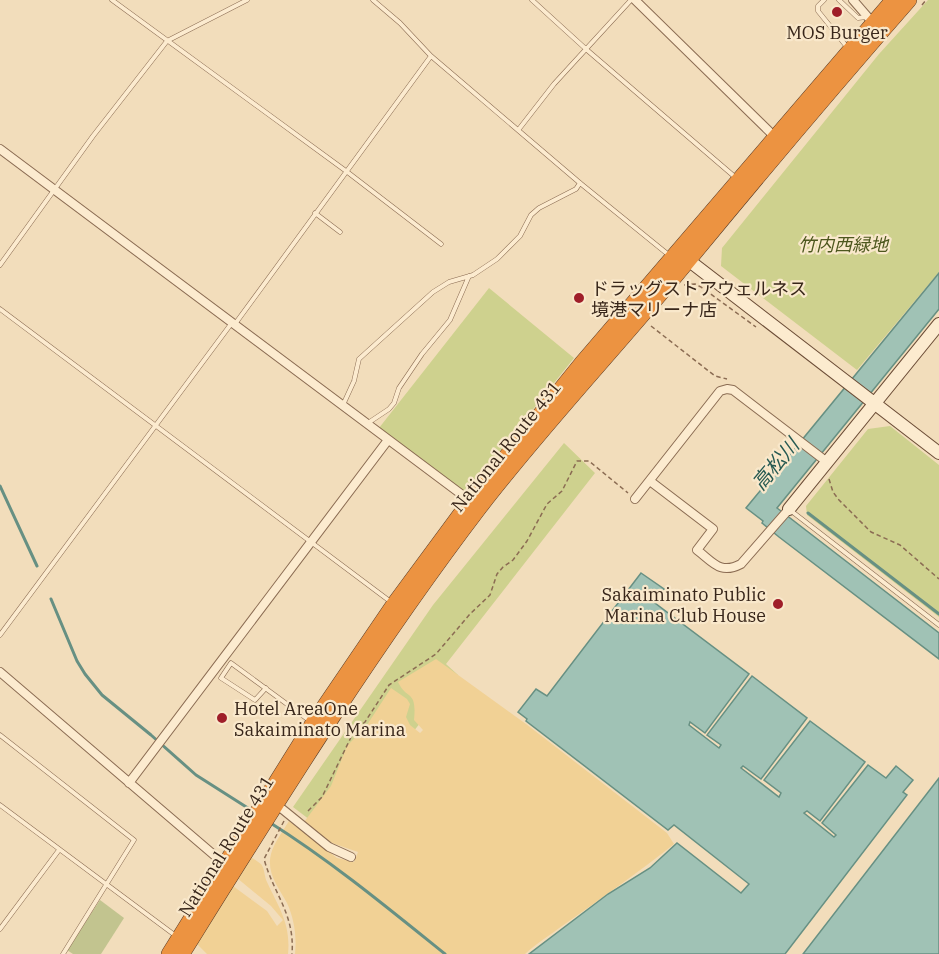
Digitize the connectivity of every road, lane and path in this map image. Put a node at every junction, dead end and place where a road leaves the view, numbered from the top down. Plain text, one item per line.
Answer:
1 (112, 0) edge
2 (247, 0) edge
3 (373, 0) edge
4 (532, 0) edge
5 (633, 0) edge
6 (824, 0) edge
7 (839, 0) edge
8 (853, 0) edge
9 (893, 0) edge
10 (909, 0) edge
11 (870, 20) junction
12 (167, 41) junction
13 (586, 50) junction
14 (850, 50) junction
15 (431, 56) junction
16 (519, 129) junction
17 (775, 137) junction
18 (0, 149) edge
19 (346, 171) junction
20 (738, 180) junction
21 (580, 183) junction
22 (55, 190) junction
23 (315, 213) junction
24 (340, 232) dead end
25 (441, 244) dead end
26 (680, 259) junction
27 (0, 265) edge
28 (470, 276) junction
29 (0, 309) edge
30 (233, 324) junction
31 (939, 324) edge
32 (871, 400) junction
33 (343, 405) junction
34 (367, 424) junction
35 (156, 425) junction
36 (388, 440) junction
37 (939, 453) edge
38 (824, 464) junction
39 (650, 482) junction
40 (635, 499) joint
41 (475, 504) junction
42 (787, 511) junction
43 (310, 541) junction
44 (939, 579) edge
45 (394, 604) junction
46 (939, 625) edge
47 (0, 635) edge
48 (0, 672) edge
49 (266, 688) junction
50 (314, 723) junction
51 (0, 735) edge
52 (129, 783) junction
53 (0, 805) edge
54 (274, 806) junction
55 (308, 811) dead end
56 (59, 850) junction
57 (259, 857) dead end
58 (351, 857) dead end
59 (264, 859) junction
60 (229, 868) junction
61 (107, 884) junction
62 (0, 929) edge
63 (179, 938) junction
64 (63, 954) edge
65 (169, 954) edge
66 (182, 954) edge
67 (292, 954) edge

1 - 12 lane
2 - 12 lane
3 - 15 lane
4 - 13 lane
5 - 13 lane
5 - 17 street
6 - 14 lane
7 - 11 lane
8 - 11 street
9 - 11 highway, National Route 431
10 - 26 highway, National Route 431
11 - 14 highway, National Route 431
12 - 19 lane
12 - 22 lane
13 - 16 lane
13 - 20 lane
14 - 17 highway, National Route 431
15 - 16 lane
15 - 19 lane
16 - 21 lane
17 - 20 highway, National Route 431
18 - 22 street
19 - 23 lane
19 - 25 lane
20 - 26 highway, National Route 431
21 - 26 lane
21 - 28 lane
22 - 27 lane
22 - 30 street
23 - 24 lane
23 - 30 lane
26 - 32 street
26 - 41 highway, National Route 431
28 - 33 lane
28 - 34 lane
29 - 35 lane
30 - 33 street
30 - 35 lane
31 - 32 street
32 - 37 street
32 - 38 street
33 - 34 street
34 - 36 street
35 - 43 lane
35 - 47 lane
36 - 41 street
36 - 43 street
38 - 39 street
38 - 42 street
38 - 44 path
39 - 40 street
39 - 42 street
40 - 55 path
41 - 45 highway, National Route 431
41 - 54 highway, National Route 431
42 - 46 lane
43 - 45 lane
43 - 52 street
45 - 50 highway, National Route 431
48 - 52 street
49 - 49 lane
49 - 50 lane
50 - 54 highway, National Route 431
51 - 61 lane
52 - 60 street
53 - 56 lane
54 - 58 street
54 - 59 path
54 - 60 highway, National Route 431
56 - 61 lane
56 - 62 lane
57 - 59 path
59 - 67 path
60 - 63 highway, National Route 431
60 - 66 highway, National Route 431
61 - 63 lane
61 - 64 lane
63 - 65 highway, National Route 431

